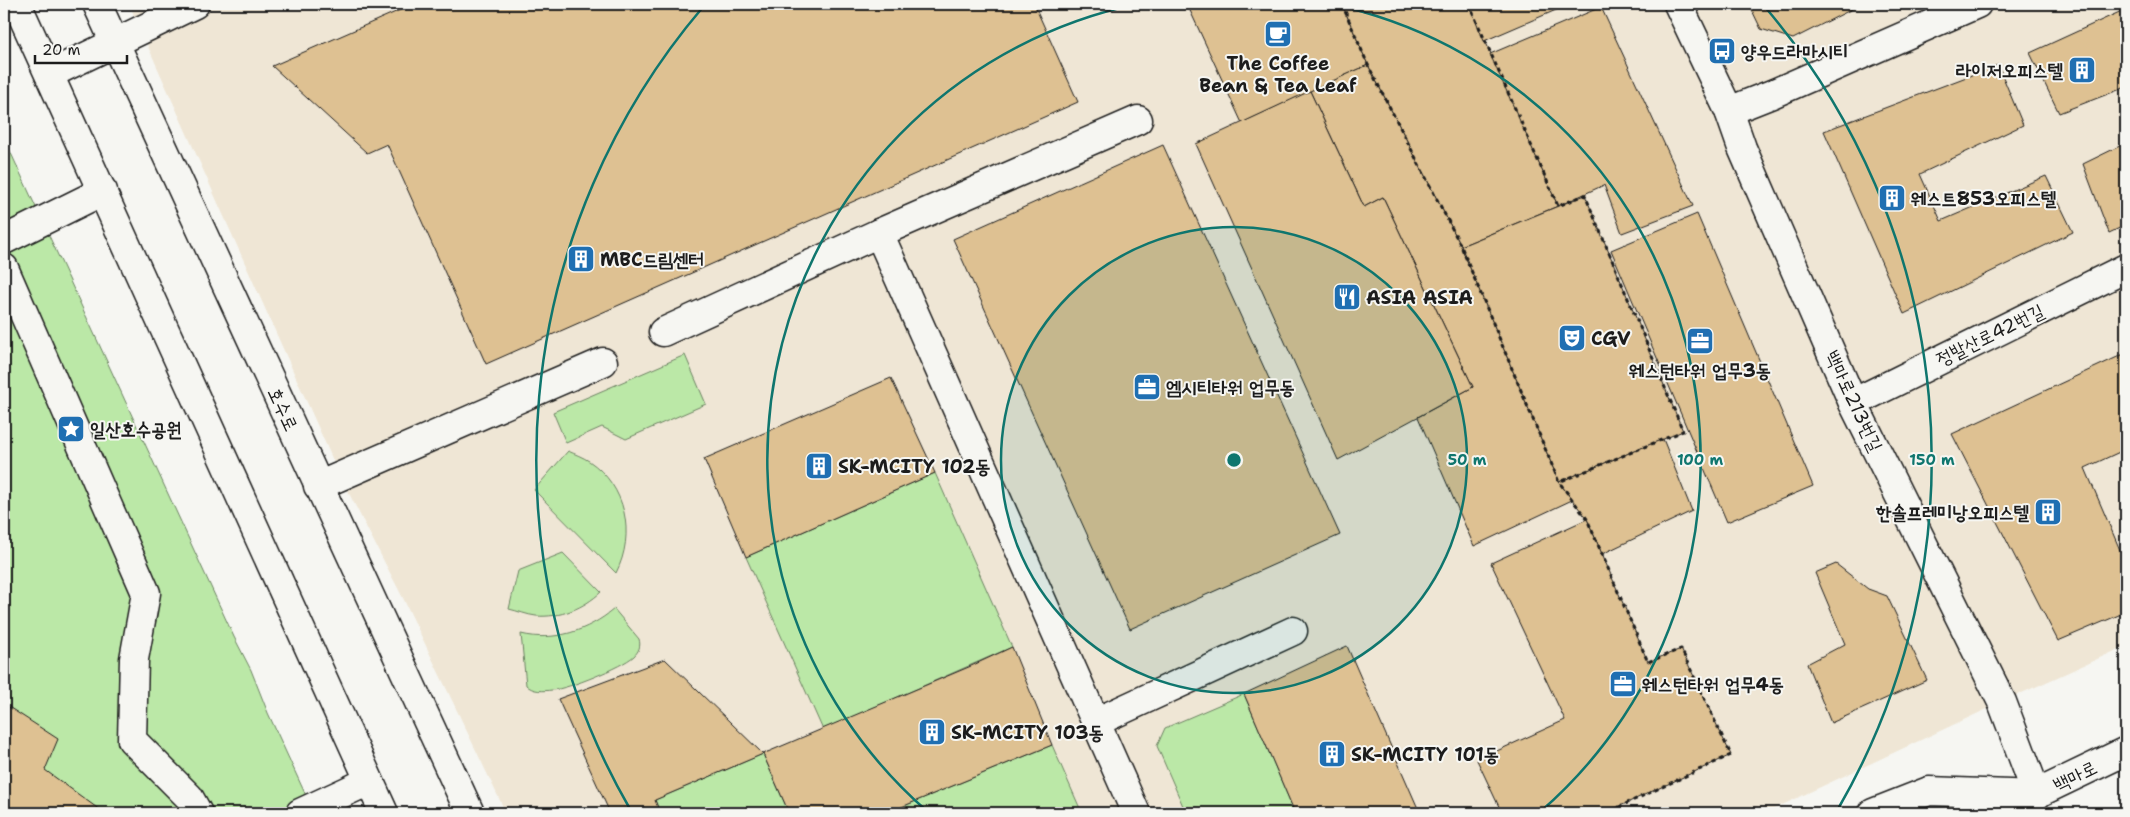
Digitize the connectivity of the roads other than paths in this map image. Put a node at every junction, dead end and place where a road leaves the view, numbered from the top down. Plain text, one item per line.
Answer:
1 (17, 4) edge
2 (97, 4) edge
3 (195, 4) edge
4 (1678, 4) edge
5 (1977, 4) edge
6 (115, 42) junction
7 (50, 74) junction
8 (1729, 111) junction
9 (1138, 120) dead end
10 (103, 191) junction
11 (879, 233) junction
12 (4, 240) edge
13 (4, 268) edge
14 (2126, 268) edge
15 (663, 332) dead end
16 (603, 362) dead end
17 (1853, 403) junction
18 (318, 486) junction
19 (1293, 631) dead end
20 (1096, 722) junction
21 (2126, 751) edge
22 (370, 781) junction
23 (2037, 795) junction
24 (198, 813) edge
25 (300, 813) edge
26 (384, 813) edge
27 (470, 813) edge
28 (1136, 813) edge
29 (1873, 813) edge
30 (1997, 813) edge

1 - 7 main road
2 - 6 main road, 호수로
3 - 6 main road
4 - 8 main road, 백마로213번길
5 - 8 main road
6 - 7 main road
6 - 18 main road, 호수로
7 - 10 main road
8 - 17 main road, 백마로213번길
9 - 11 main road
10 - 12 main road
10 - 22 main road
11 - 15 main road
11 - 20 main road
13 - 24 main road
14 - 17 main road, 정발산로42번길
16 - 18 main road
17 - 23 main road, 백마로213번길
18 - 27 main road, 호수로
19 - 20 main road
20 - 28 main road
21 - 23 main road, 백마로
22 - 25 main road
22 - 26 main road
23 - 29 main road
23 - 30 main road, 백마로

